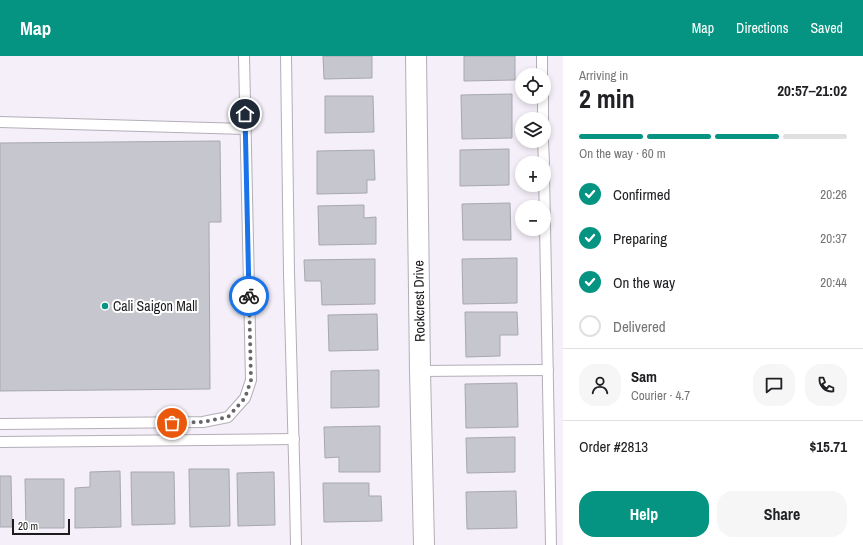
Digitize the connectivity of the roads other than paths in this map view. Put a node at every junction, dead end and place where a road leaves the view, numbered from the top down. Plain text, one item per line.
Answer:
1 (244, 56) edge
2 (286, 56) edge
3 (416, 56) edge
4 (542, 56) edge
5 (542, 68) edge
6 (0, 122) edge
7 (246, 129) junction
8 (544, 192) edge
9 (548, 370) junction
10 (420, 371) junction
11 (0, 424) edge
12 (294, 439) junction
13 (0, 442) edge
14 (296, 545) edge
15 (424, 545) edge
16 (551, 545) edge

1 - 7 lane
2 - 12 lane
3 - 10 street, Rockcrest Drive
4 - 5 lane
6 - 7 lane
7 - 11 lane
8 - 9 lane
9 - 10 lane
9 - 16 lane
10 - 15 street, Rockcrest Drive
12 - 13 lane
12 - 14 lane

